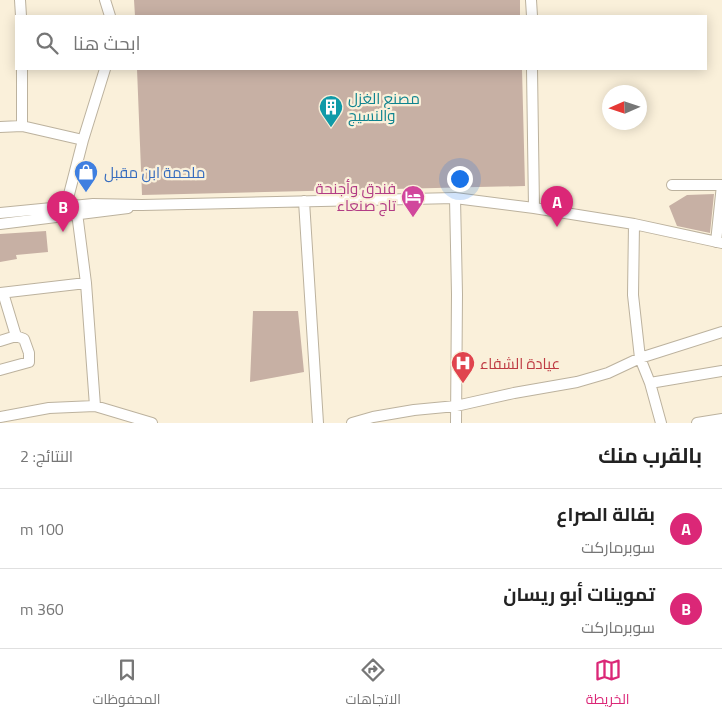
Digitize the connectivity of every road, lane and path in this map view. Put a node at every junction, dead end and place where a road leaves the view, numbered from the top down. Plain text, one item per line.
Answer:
1 (20, 0) edge
2 (105, 0) edge
3 (531, 0) edge
4 (21, 15) edge
5 (110, 15) edge
6 (532, 15) edge
7 (22, 70) edge
8 (105, 70) edge
9 (532, 70) edge
10 (22, 126) junction
11 (0, 127) edge
12 (83, 140) junction
13 (672, 185) dead end
14 (722, 185) edge
15 (455, 198) junction
16 (304, 201) junction
17 (534, 208) junction
18 (73, 209) junction
19 (0, 213) edge
20 (0, 224) edge
21 (634, 224) junction
22 (719, 242) edge
23 (86, 282) junction
24 (1, 293) edge
25 (722, 332) edge
26 (16, 336) junction
27 (0, 340) edge
28 (640, 358) junction
29 (0, 370) edge
30 (722, 371) edge
31 (650, 383) junction
32 (95, 406) junction
33 (456, 406) junction
34 (0, 417) edge
35 (722, 419) edge
36 (152, 423) edge
37 (318, 423) edge
38 (352, 423) edge
39 (456, 423) edge
40 (661, 423) edge
41 (697, 423) edge

1 - 4 street
2 - 5 street
3 - 6 street
7 - 10 street
8 - 12 street
9 - 17 street
10 - 11 street
10 - 12 street
12 - 18 street
13 - 14 street
14 - 22 street
15 - 16 street
15 - 17 street
15 - 33 street
16 - 18 street
16 - 37 street
17 - 21 street
18 - 19 street
18 - 20 street
18 - 23 street
21 - 22 street
21 - 28 street
23 - 24 street
23 - 32 street
24 - 26 street
25 - 28 street
26 - 27 street
26 - 29 street
28 - 31 street
28 - 33 street
30 - 31 street
31 - 40 street
32 - 34 street
32 - 36 street
33 - 38 street
33 - 39 street
35 - 41 street

